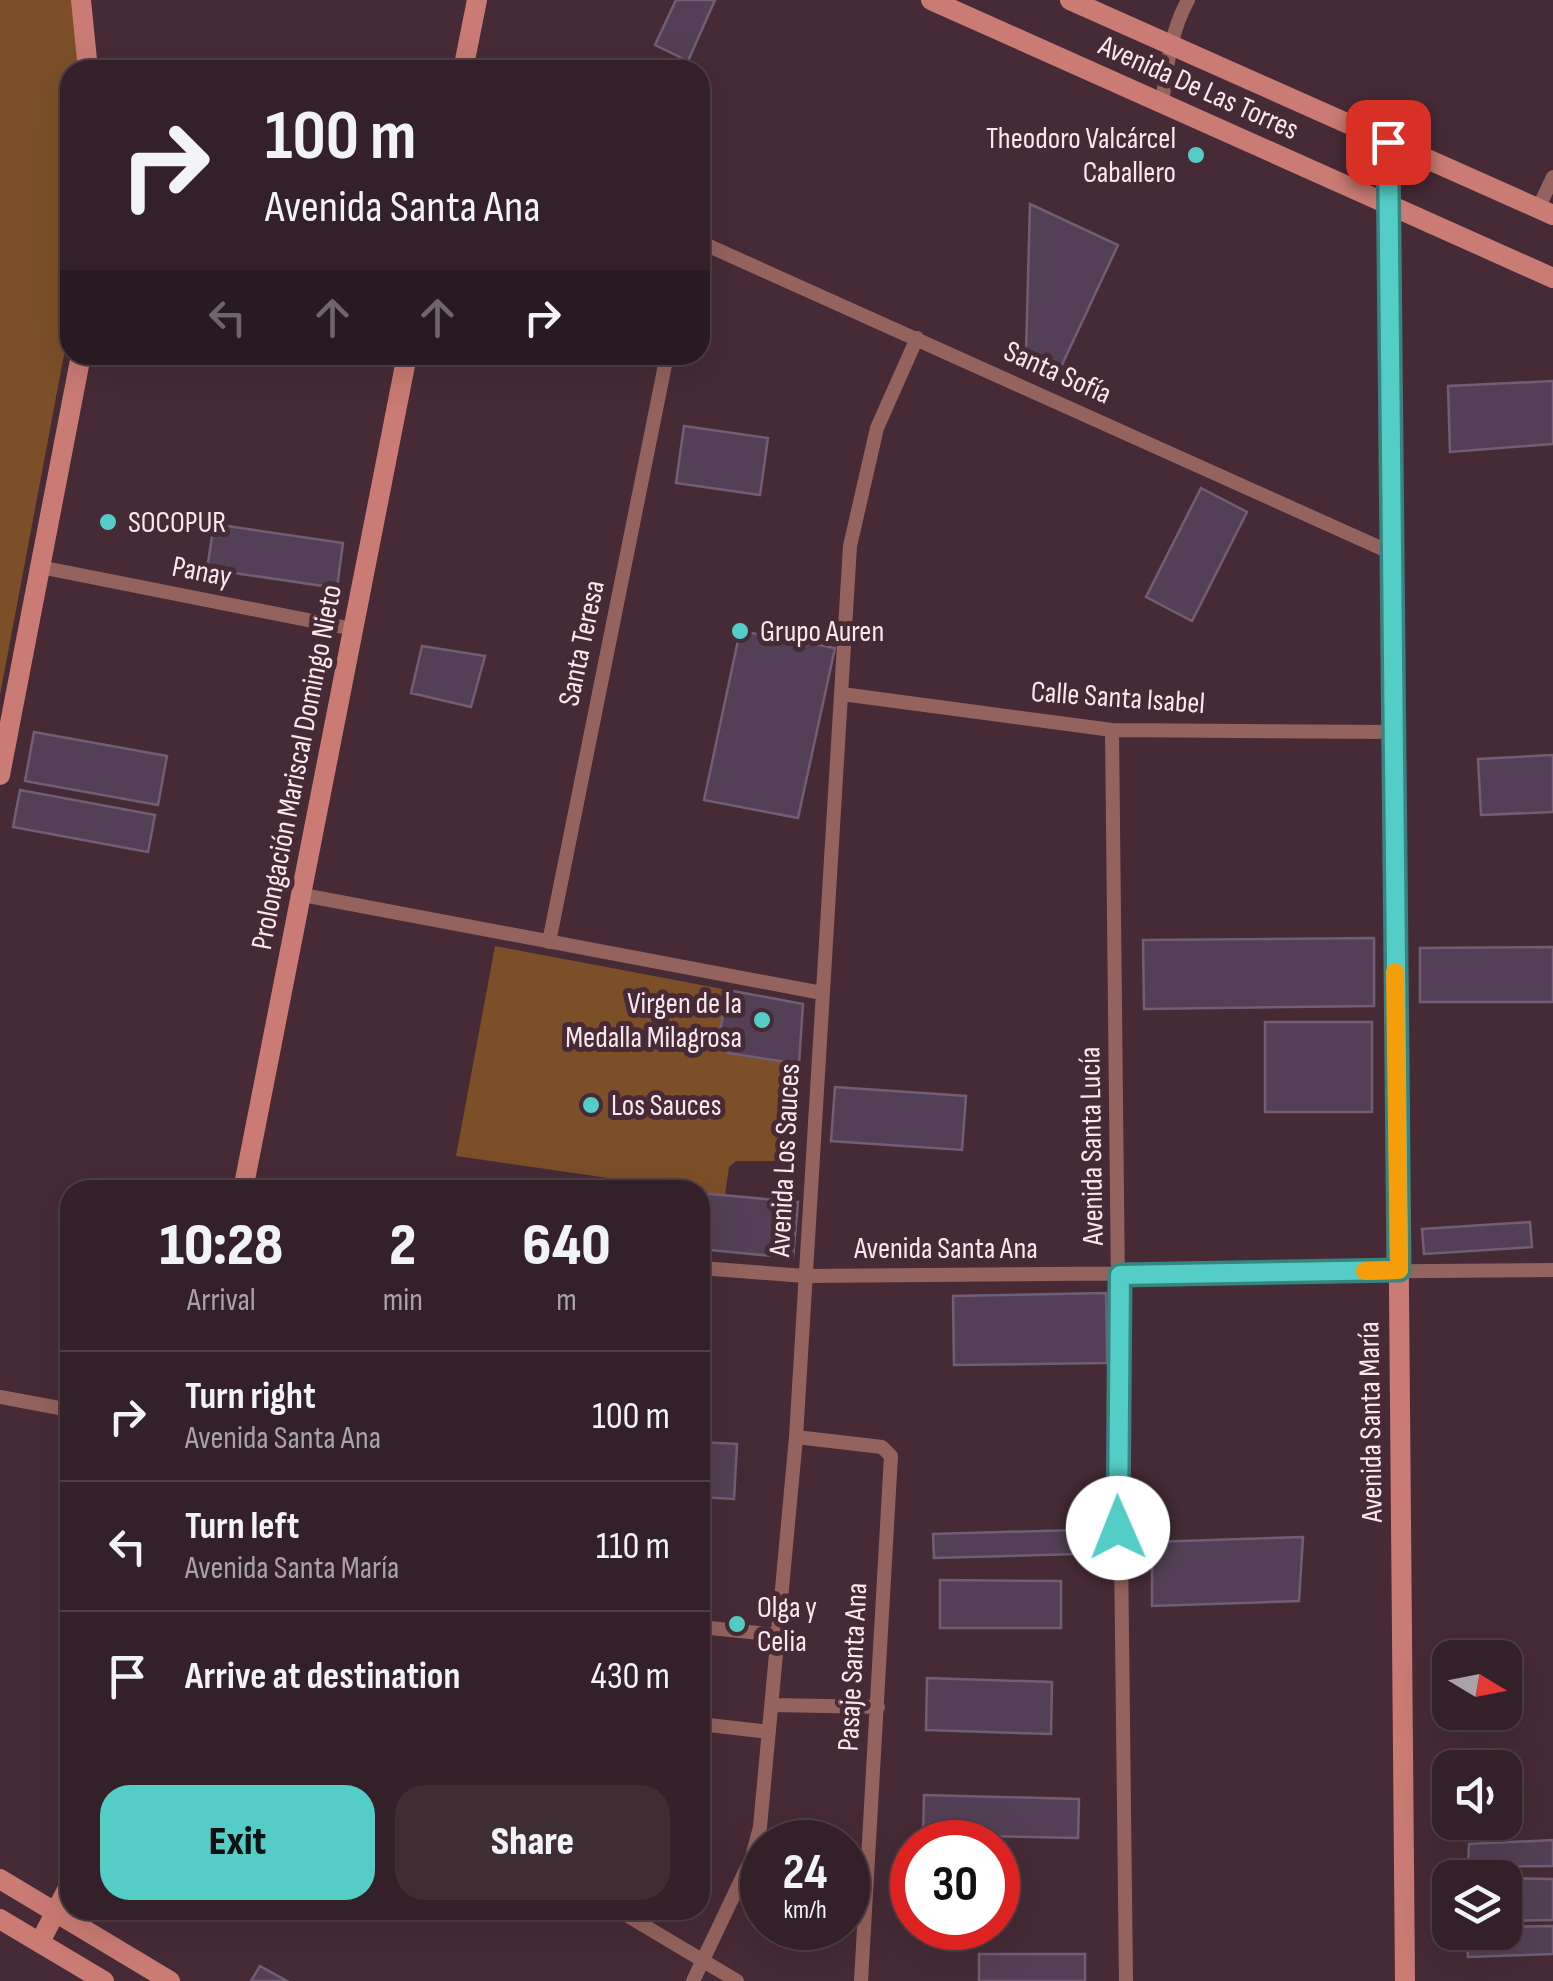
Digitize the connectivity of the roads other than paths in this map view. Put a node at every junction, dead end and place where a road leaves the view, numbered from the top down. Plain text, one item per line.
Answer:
1 (81, 0) edge
2 (478, 0) edge
3 (931, 0) edge
4 (1070, 0) edge
5 (1188, 0) edge
6 (973, 8) edge
7 (1170, 44) junction
8 (87, 60) edge
9 (465, 60) edge
10 (1162, 104) junction
11 (1388, 142) junction
12 (1553, 177) edge
13 (1388, 202) junction
14 (1546, 212) edge
15 (710, 246) edge
16 (1553, 278) edge
17 (916, 338) junction
18 (79, 365) edge
19 (405, 365) edge
20 (665, 365) edge
21 (1394, 554) junction
22 (40, 567) junction
23 (353, 629) junction
24 (842, 694) junction
25 (1112, 730) junction
26 (1392, 732) junction
27 (0, 775) edge
28 (302, 895) junction
29 (549, 942) junction
30 (822, 994) junction
31 (245, 1180) edge
32 (710, 1269) edge
33 (1399, 1270) junction
34 (1553, 1270) edge
35 (1120, 1275) junction
36 (805, 1276) junction
37 (0, 1397) edge
38 (60, 1408) edge
39 (796, 1436) junction
40 (710, 1629) edge
41 (778, 1635) junction
42 (772, 1704) junction
43 (878, 1707) junction
44 (710, 1725) edge
45 (769, 1732) junction
46 (0, 1879) edge
47 (60, 1901) edge
48 (54, 1911) junction
49 (60, 1915) edge
50 (0, 1919) edge
51 (69, 1920) edge
52 (635, 1920) edge
53 (40, 1942) junction
54 (704, 1962) junction
55 (103, 1981) edge
56 (170, 1981) edge
57 (693, 1981) edge
58 (736, 1981) edge
59 (861, 1981) edge
60 (1126, 1981) edge
61 (1405, 1981) edge

1 - 8 street
2 - 9 street
3 - 6 street, Avenida De Las Torres
4 - 7 street, Avenida De Las Torres
5 - 7 street
6 - 10 street, Avenida De Las Torres
7 - 10 street
7 - 11 street, Avenida De Las Torres
10 - 13 street, Avenida De Las Torres
11 - 13 street, Avenida Santa María
11 - 14 street, Avenida De Las Torres
12 - 14 street
13 - 16 street, Avenida De Las Torres
13 - 21 street, Avenida Santa María
15 - 17 street, Santa Sofía
17 - 21 street, Santa Sofía
17 - 24 street, Avenida Los Sauces
18 - 22 street
19 - 23 street, Prolongación Mariscal Domingo Nieto
20 - 29 street, Santa Teresa
21 - 26 street, Avenida Santa María
22 - 23 street, Panay
22 - 27 street
23 - 28 street, Prolongación Mariscal Domingo Nieto
24 - 25 street, Calle Santa Isabel
24 - 30 street, Avenida Los Sauces
25 - 26 street, Calle Santa Isabel
25 - 35 street, Avenida Santa Lucía
26 - 33 street, Avenida Santa María
28 - 29 street
28 - 31 street, Prolongación Mariscal Domingo Nieto
29 - 30 street
30 - 36 street, Avenida Los Sauces
32 - 36 street, Avenida Santa Ana
33 - 34 street, Avenida Santa Ana
33 - 35 street, Avenida Santa Ana
33 - 61 street, Avenida Santa María
35 - 36 street, Avenida Santa Ana
35 - 60 street, Avenida Santa Lucía
36 - 39 street, Avenida Los Sauces
37 - 38 street
39 - 41 street, Avenida Los Sauces
39 - 43 street, Pasaje Santa Ana
40 - 41 street
41 - 42 street, Avenida Los Sauces
42 - 43 street
42 - 45 street, Avenida Los Sauces
43 - 59 street, Pasaje Santa Ana
44 - 45 street
45 - 54 street, Avenida Los Sauces
46 - 48 street
47 - 48 street
48 - 49 street
48 - 53 street
50 - 53 street
51 - 56 street
52 - 54 street
53 - 55 street
54 - 57 street, Avenida Los Sauces
54 - 58 street

